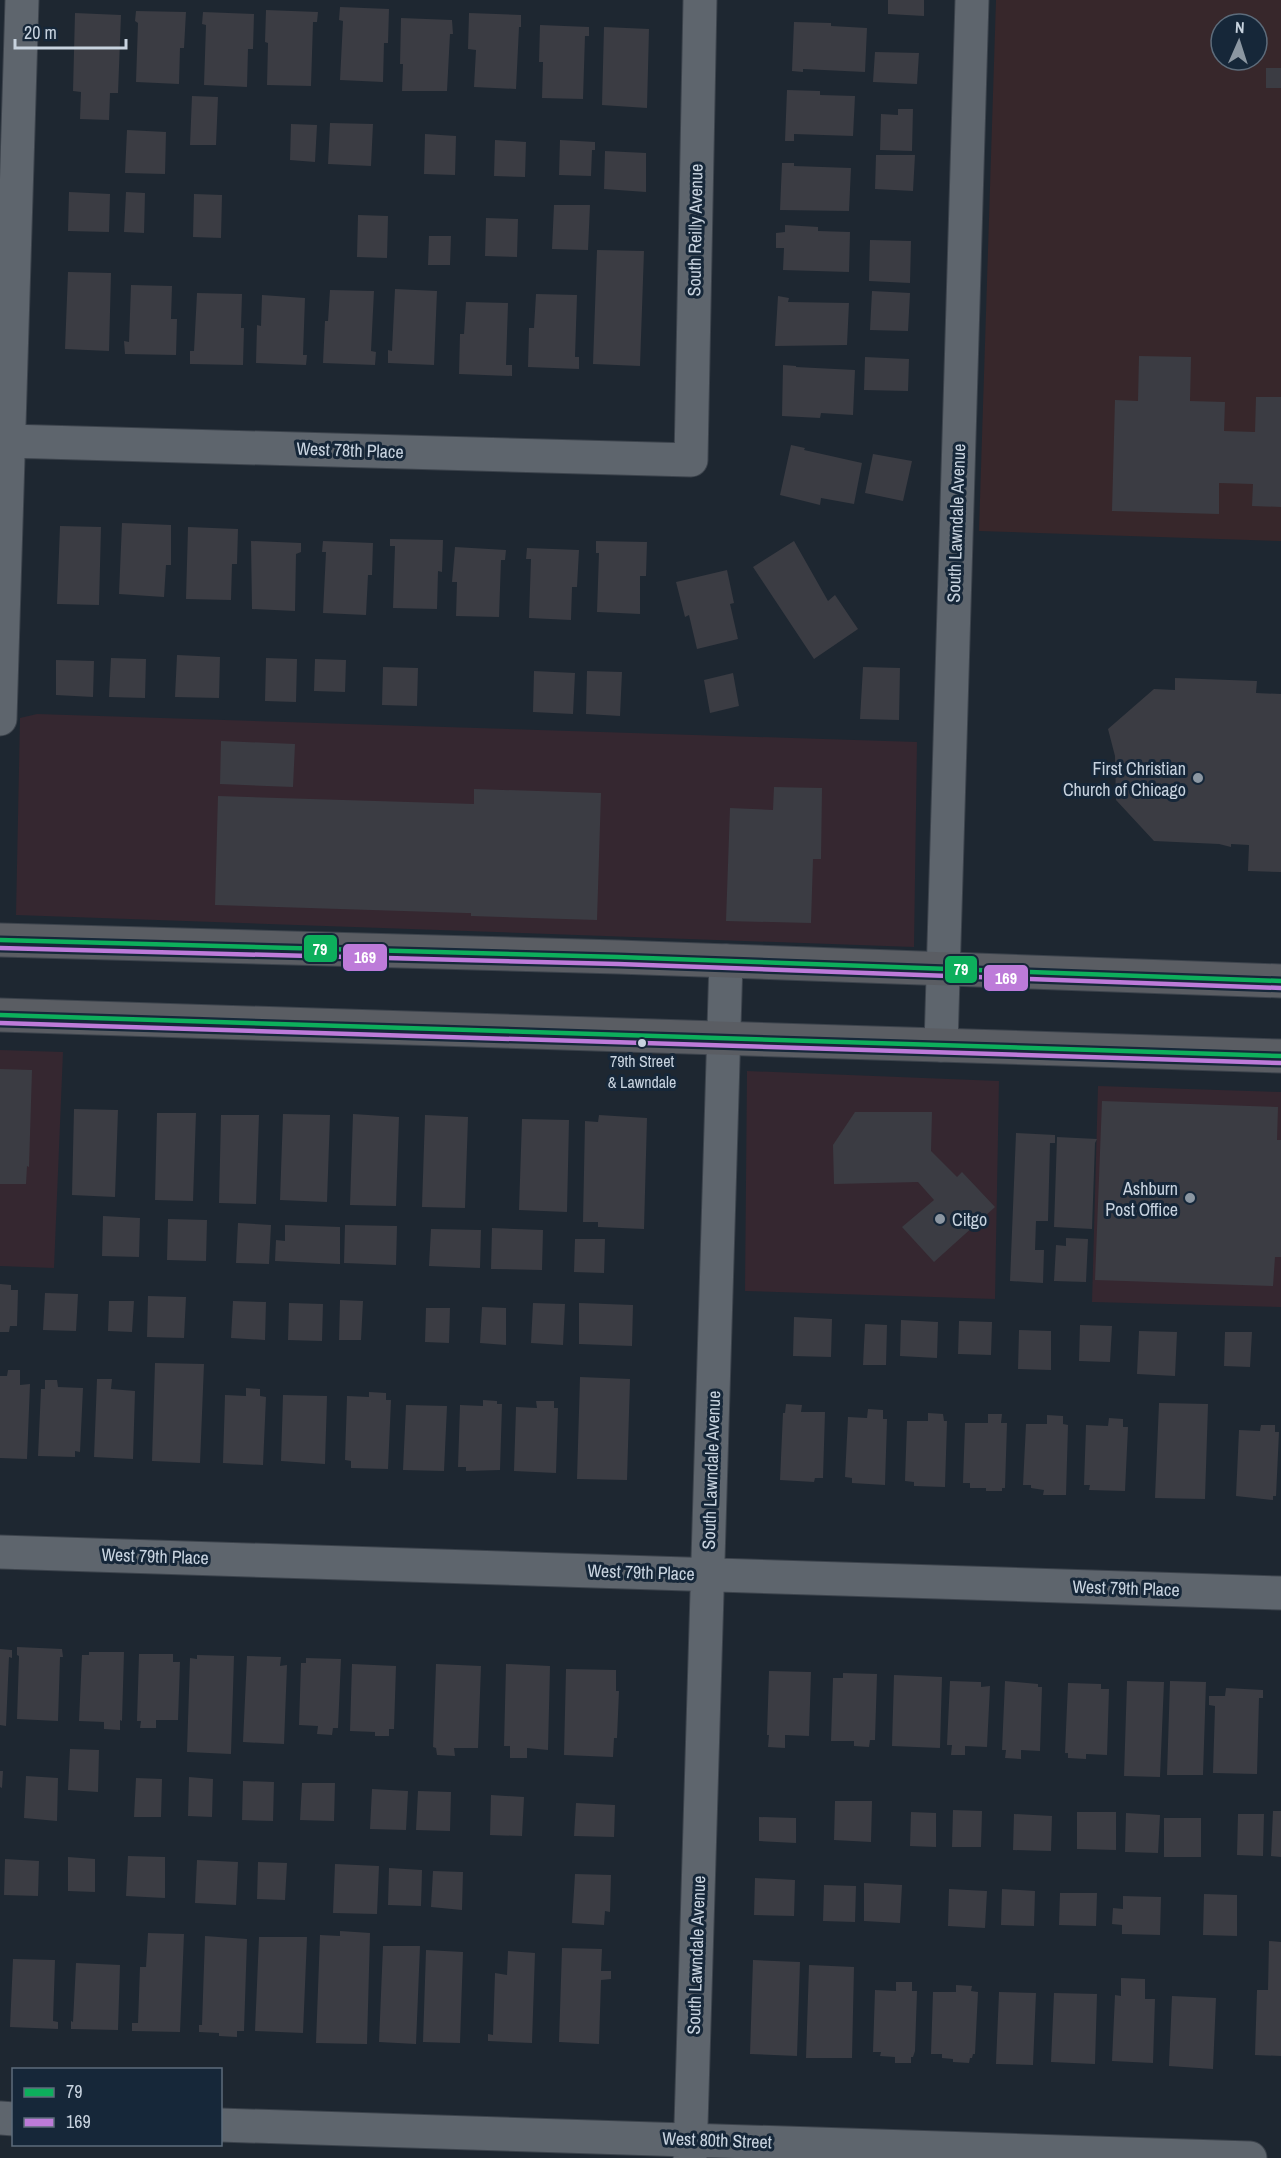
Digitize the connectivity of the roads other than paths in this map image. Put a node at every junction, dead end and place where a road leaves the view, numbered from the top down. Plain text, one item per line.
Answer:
1 (22, 0) edge
2 (700, 0) edge
3 (972, 0) edge
4 (7, 282) edge
5 (8, 441) junction
6 (691, 460) joint
7 (0, 719) edge
8 (0, 940) edge
9 (726, 961) junction
10 (943, 969) junction
11 (1281, 981) edge
12 (0, 1015) edge
13 (723, 1038) junction
14 (941, 1045) junction
15 (1281, 1056) edge
16 (0, 1552) edge
17 (707, 1574) junction
18 (1281, 1593) edge
19 (222, 2125) edge
20 (690, 2148) edge
21 (1250, 2158) edge

1 - 4 street
2 - 6 street, South Reilly Avenue
3 - 10 street, South Lawndale Avenue
4 - 5 street
5 - 6 street, West 78th Place
5 - 7 street
8 - 9 main road
9 - 10 main road
9 - 13 street, South Lawndale Avenue
10 - 11 main road
10 - 14 street, South Lawndale Avenue
12 - 13 main road
13 - 14 main road
13 - 17 street, South Lawndale Avenue
14 - 15 main road
16 - 17 street, West 79th Place
17 - 18 street, West 79th Place
17 - 20 street, South Lawndale Avenue
19 - 20 street, West 80th Street
20 - 21 street, West 80th Street

